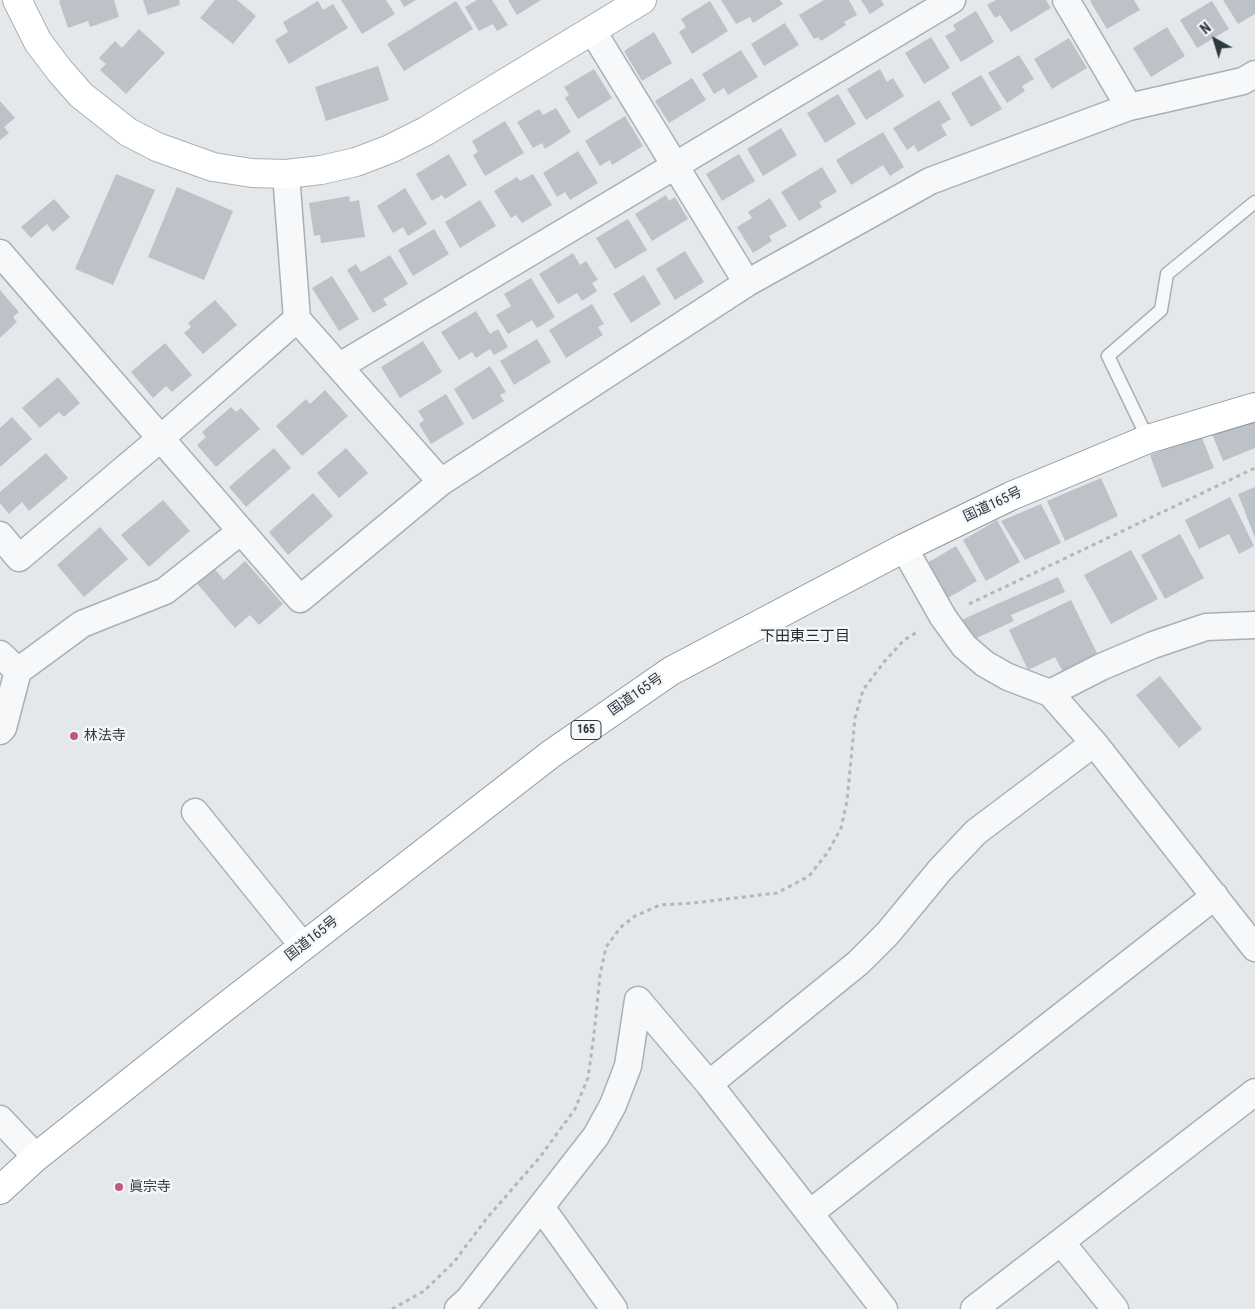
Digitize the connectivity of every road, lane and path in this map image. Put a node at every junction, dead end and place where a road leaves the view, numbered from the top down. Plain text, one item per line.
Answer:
1 (17, 0) edge
2 (642, 0) edge
3 (952, 0) edge
4 (1066, 0) edge
5 (592, 30) junction
6 (1255, 74) edge
7 (1129, 107) junction
8 (675, 165) junction
9 (286, 174) junction
10 (1255, 202) edge
11 (0, 253) edge
12 (747, 283) junction
13 (297, 319) junction
14 (340, 366) junction
15 (1255, 407) edge
16 (161, 438) junction
17 (1148, 439) junction
18 (1255, 468) edge
19 (441, 482) junction
20 (241, 531) junction
21 (0, 535) edge
22 (904, 548) junction
23 (943, 617) junction
24 (1255, 625) edge
25 (9, 662) edge
26 (1050, 692) junction
27 (0, 731) edge
28 (1094, 743) junction
29 (194, 812) dead end
30 (1215, 896) junction
31 (303, 946) junction
32 (1255, 948) edge
33 (710, 1084) junction
34 (1255, 1092) edge
35 (0, 1119) edge
36 (36, 1157) junction
37 (0, 1190) edge
38 (541, 1207) junction
39 (810, 1213) junction
40 (1061, 1242) junction
41 (392, 1309) edge
42 (458, 1309) edge
43 (614, 1309) edge
44 (884, 1309) edge
45 (974, 1309) edge
46 (1115, 1309) edge

1 - 9 main road
2 - 5 main road
3 - 8 street
4 - 7 street
5 - 8 street
5 - 9 main road
6 - 7 street
7 - 12 street
8 - 12 street
8 - 14 street
9 - 13 street
10 - 17 lane
11 - 16 street
12 - 19 street
13 - 14 street
13 - 16 street
14 - 19 street
15 - 17 main road, 国道165号 / 165
16 - 20 street
16 - 21 street
17 - 22 main road, 国道165号 / 165
18 - 23 path
19 - 20 street
20 - 25 street
22 - 23 street
22 - 31 main road, 国道165号 / 165
23 - 26 street
23 - 41 path
24 - 26 street
25 - 27 street
26 - 28 street
28 - 30 street
28 - 33 street
29 - 31 street
30 - 32 street
30 - 39 street
31 - 36 main road, 国道165号 / 165
33 - 38 street
33 - 39 street
34 - 40 street
35 - 36 street
36 - 37 main road, 国道165号 / 165
38 - 42 street
38 - 43 street
39 - 44 street
40 - 45 street
40 - 46 street

